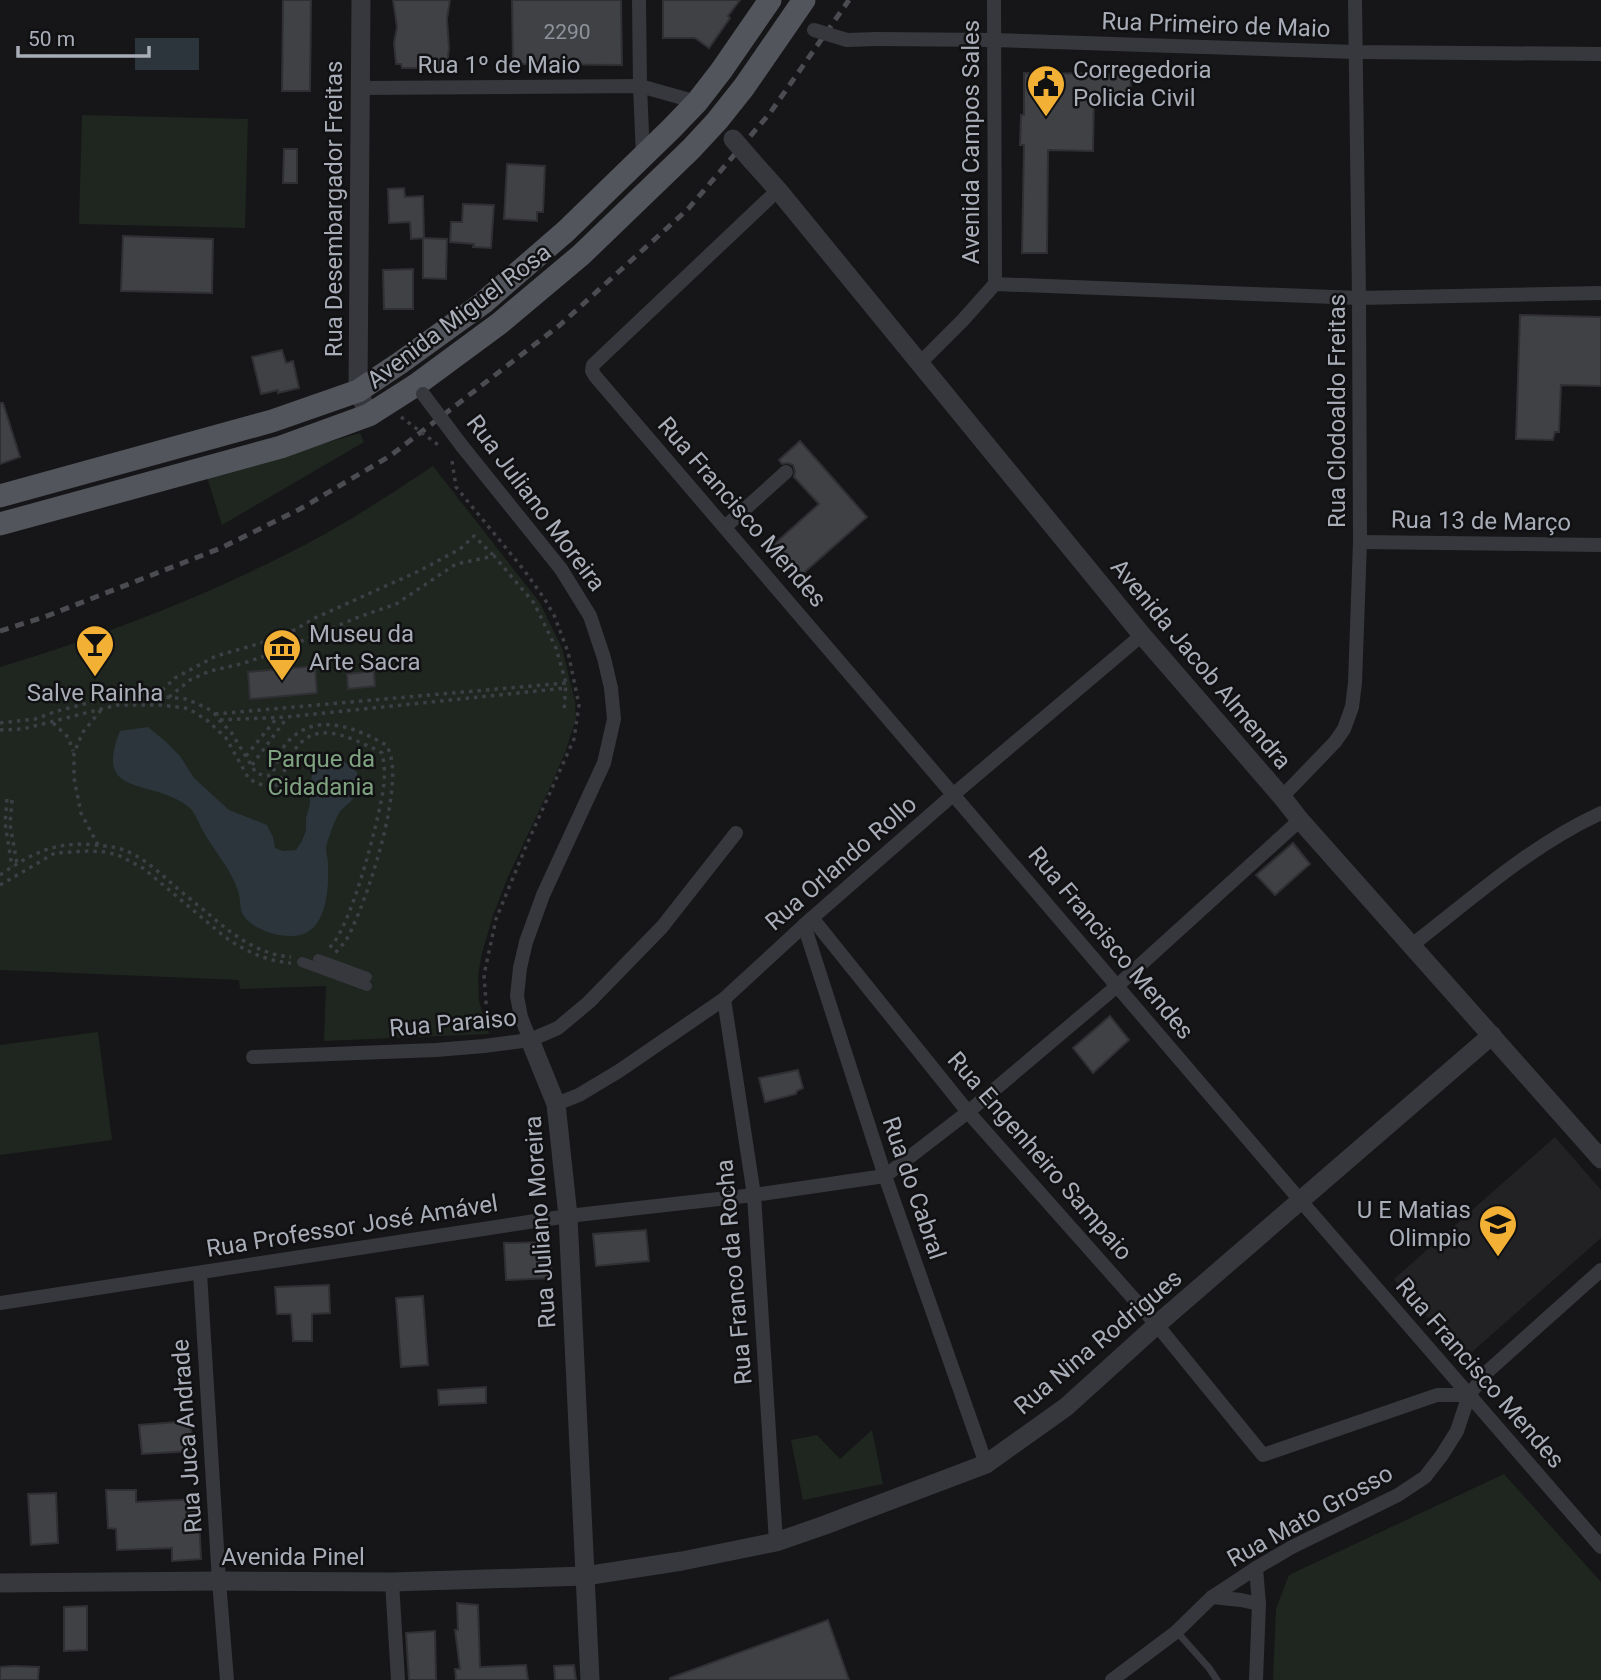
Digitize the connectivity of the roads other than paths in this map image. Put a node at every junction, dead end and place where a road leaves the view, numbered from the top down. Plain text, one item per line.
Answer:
1 (361, 0) edge
2 (639, 0) edge
3 (770, 0) edge
4 (804, 0) edge
5 (994, 0) edge
6 (1355, 0) edge
7 (790, 20) junction
8 (993, 40) junction
9 (1356, 52) junction
10 (1601, 54) edge
11 (640, 86) junction
12 (359, 88) junction
13 (696, 102) junction
14 (716, 121) junction
15 (643, 156) junction
16 (778, 190) junction
17 (995, 284) junction
18 (1601, 293) edge
19 (1359, 298) junction
20 (919, 363) junction
21 (419, 390) junction
22 (358, 391) junction
23 (369, 415) junction
24 (272, 421) junction
25 (178, 446) junction
26 (281, 447) junction
27 (187, 472) junction
28 (786, 472) dead end
29 (0, 496) edge
30 (0, 524) edge
31 (725, 527) junction
32 (1360, 542) junction
33 (1601, 545) edge
34 (1142, 635) junction
35 (954, 794) junction
36 (1282, 797) junction
37 (1601, 813) edge
38 (1300, 820) junction
39 (736, 833) dead end
40 (808, 921) junction
41 (1412, 945) junction
42 (321, 955) road end
43 (297, 960) road end
44 (1117, 986) junction
45 (724, 999) junction
46 (1492, 1035) junction
47 (530, 1040) junction
48 (253, 1057) dead end
49 (556, 1104) junction
50 (968, 1112) junction
51 (1601, 1159) edge
52 (886, 1176) junction
53 (754, 1195) junction
54 (1300, 1200) junction
55 (568, 1216) junction
56 (1601, 1270) edge
57 (200, 1273) junction
58 (0, 1303) edge
59 (1157, 1325) junction
60 (1469, 1395) junction
61 (986, 1464) junction
62 (776, 1542) junction
63 (1601, 1548) edge
64 (1256, 1568) junction
65 (585, 1576) junction
66 (219, 1581) junction
67 (392, 1582) junction
68 (0, 1583) edge
69 (1212, 1597) junction
70 (1259, 1604) junction
71 (1176, 1632) junction
72 (227, 1680) edge
73 (398, 1680) edge
74 (590, 1680) edge
75 (1112, 1680) edge
76 (1217, 1680) edge
77 (1256, 1680) edge

1 - 12 street, Rua Desembargador Freitas
2 - 11 street
3 - 13 main road, Avenida Miguel Rosa
4 - 7 main road, Avenida Miguel Rosa
5 - 8 street, Avenida Campos Sales
6 - 9 street, Rua Clodoaldo Freitas
7 - 8 street, Rua Primeiro de Maio, bridge
7 - 14 main road, Avenida Miguel Rosa
8 - 9 street, Rua Primeiro de Maio
8 - 17 street, Avenida Campos Sales
9 - 10 street, Rua Primeiro de Maio
9 - 19 street, Rua Clodoaldo Freitas
11 - 12 street, Rua 1º de Maio
11 - 13 street
11 - 15 street
12 - 22 street, Rua Desembargador Freitas
13 - 14 main road
13 - 15 main road, Avenida Miguel Rosa
14 - 16 street, Avenida Jacob Almendra, bridge
14 - 21 main road, Avenida Miguel Rosa
15 - 22 main road, Avenida Miguel Rosa
16 - 20 street, Avenida Jacob Almendra
16 - 31 street, Rua Francisco Mendes
17 - 19 street
17 - 20 street
18 - 19 street
19 - 32 street, Rua Clodoaldo Freitas
20 - 34 street, Avenida Jacob Almendra
21 - 23 main road, Avenida Miguel Rosa
21 - 47 street, Rua Juliano Moreira, bridge
22 - 23 street, Rua Desembargador Freitas
22 - 24 main road, Avenida Miguel Rosa
23 - 26 main road, Avenida Miguel Rosa
24 - 25 main road, Avenida Miguel Rosa
24 - 26 main road
25 - 27 main road
25 - 29 main road, Avenida Miguel Rosa
26 - 27 main road, Avenida Miguel Rosa
27 - 30 main road, Avenida Miguel Rosa
28 - 31 street
31 - 35 street, Rua Francisco Mendes
32 - 33 street, Rua 13 de Março
32 - 36 street, Rua Clodoaldo Freitas
34 - 35 street, Rua Orlando Rollo
34 - 36 street, Avenida Jacob Almendra
35 - 40 street, Rua Orlando Rollo
35 - 44 street, Rua Francisco Mendes
36 - 38 street, Avenida Jacob Almendra
37 - 41 street
38 - 41 street, Avenida Jacob Almendra
38 - 44 street
39 - 47 street, Rua Paraiso
40 - 45 street, Rua Orlando Rollo
40 - 50 street, Rua Engenheiro Sampaio
40 - 52 street, Rua do Cabral
41 - 46 street, Avenida Jacob Almendra
42 - 43 street
44 - 50 street
44 - 54 street, Rua Francisco Mendes
45 - 49 street, Rua Orlando Rollo
45 - 53 street, Rua Franco da Rocha
46 - 51 street, Avenida Jacob Almendra
46 - 54 street, Rua Nina Rodrigues
47 - 48 street, Rua Paraiso
47 - 49 street, Rua Juliano Moreira
49 - 55 street, Rua Juliano Moreira
50 - 52 street
50 - 59 street, Rua Engenheiro Sampaio
52 - 53 street, Rua Professor José Amável
52 - 61 street, Rua do Cabral
53 - 55 street, Rua Professor José Amável
53 - 62 street, Rua Franco da Rocha
54 - 59 street, Rua Nina Rodrigues
54 - 60 street, Rua Francisco Mendes
55 - 57 street, Rua Professor José Amável
55 - 65 street, Rua Juliano Moreira
56 - 60 street
57 - 58 street, Rua Professor José Amável
57 - 66 street, Rua Juca Andrade
59 - 60 street, Rua Engenheiro Sampaio
59 - 61 street, Rua Nina Rodrigues
60 - 63 street, Rua Francisco Mendes
60 - 64 street, Rua Mato Grosso
61 - 62 street, Rua Nina Rodrigues
62 - 65 street, Rua Nina Rodrigues
64 - 69 street, Rua Mato Grosso
64 - 70 street
65 - 67 street, Avenida Pinel
65 - 74 street, Rua Juliano Moreira
66 - 67 street, Avenida Pinel
66 - 68 street, Avenida Pinel
66 - 72 street, Rua Juca Andrade
67 - 73 street
69 - 70 street
69 - 71 street, Rua Mato Grosso
70 - 77 street
71 - 75 street, Rua Mato Grosso
71 - 76 lane

